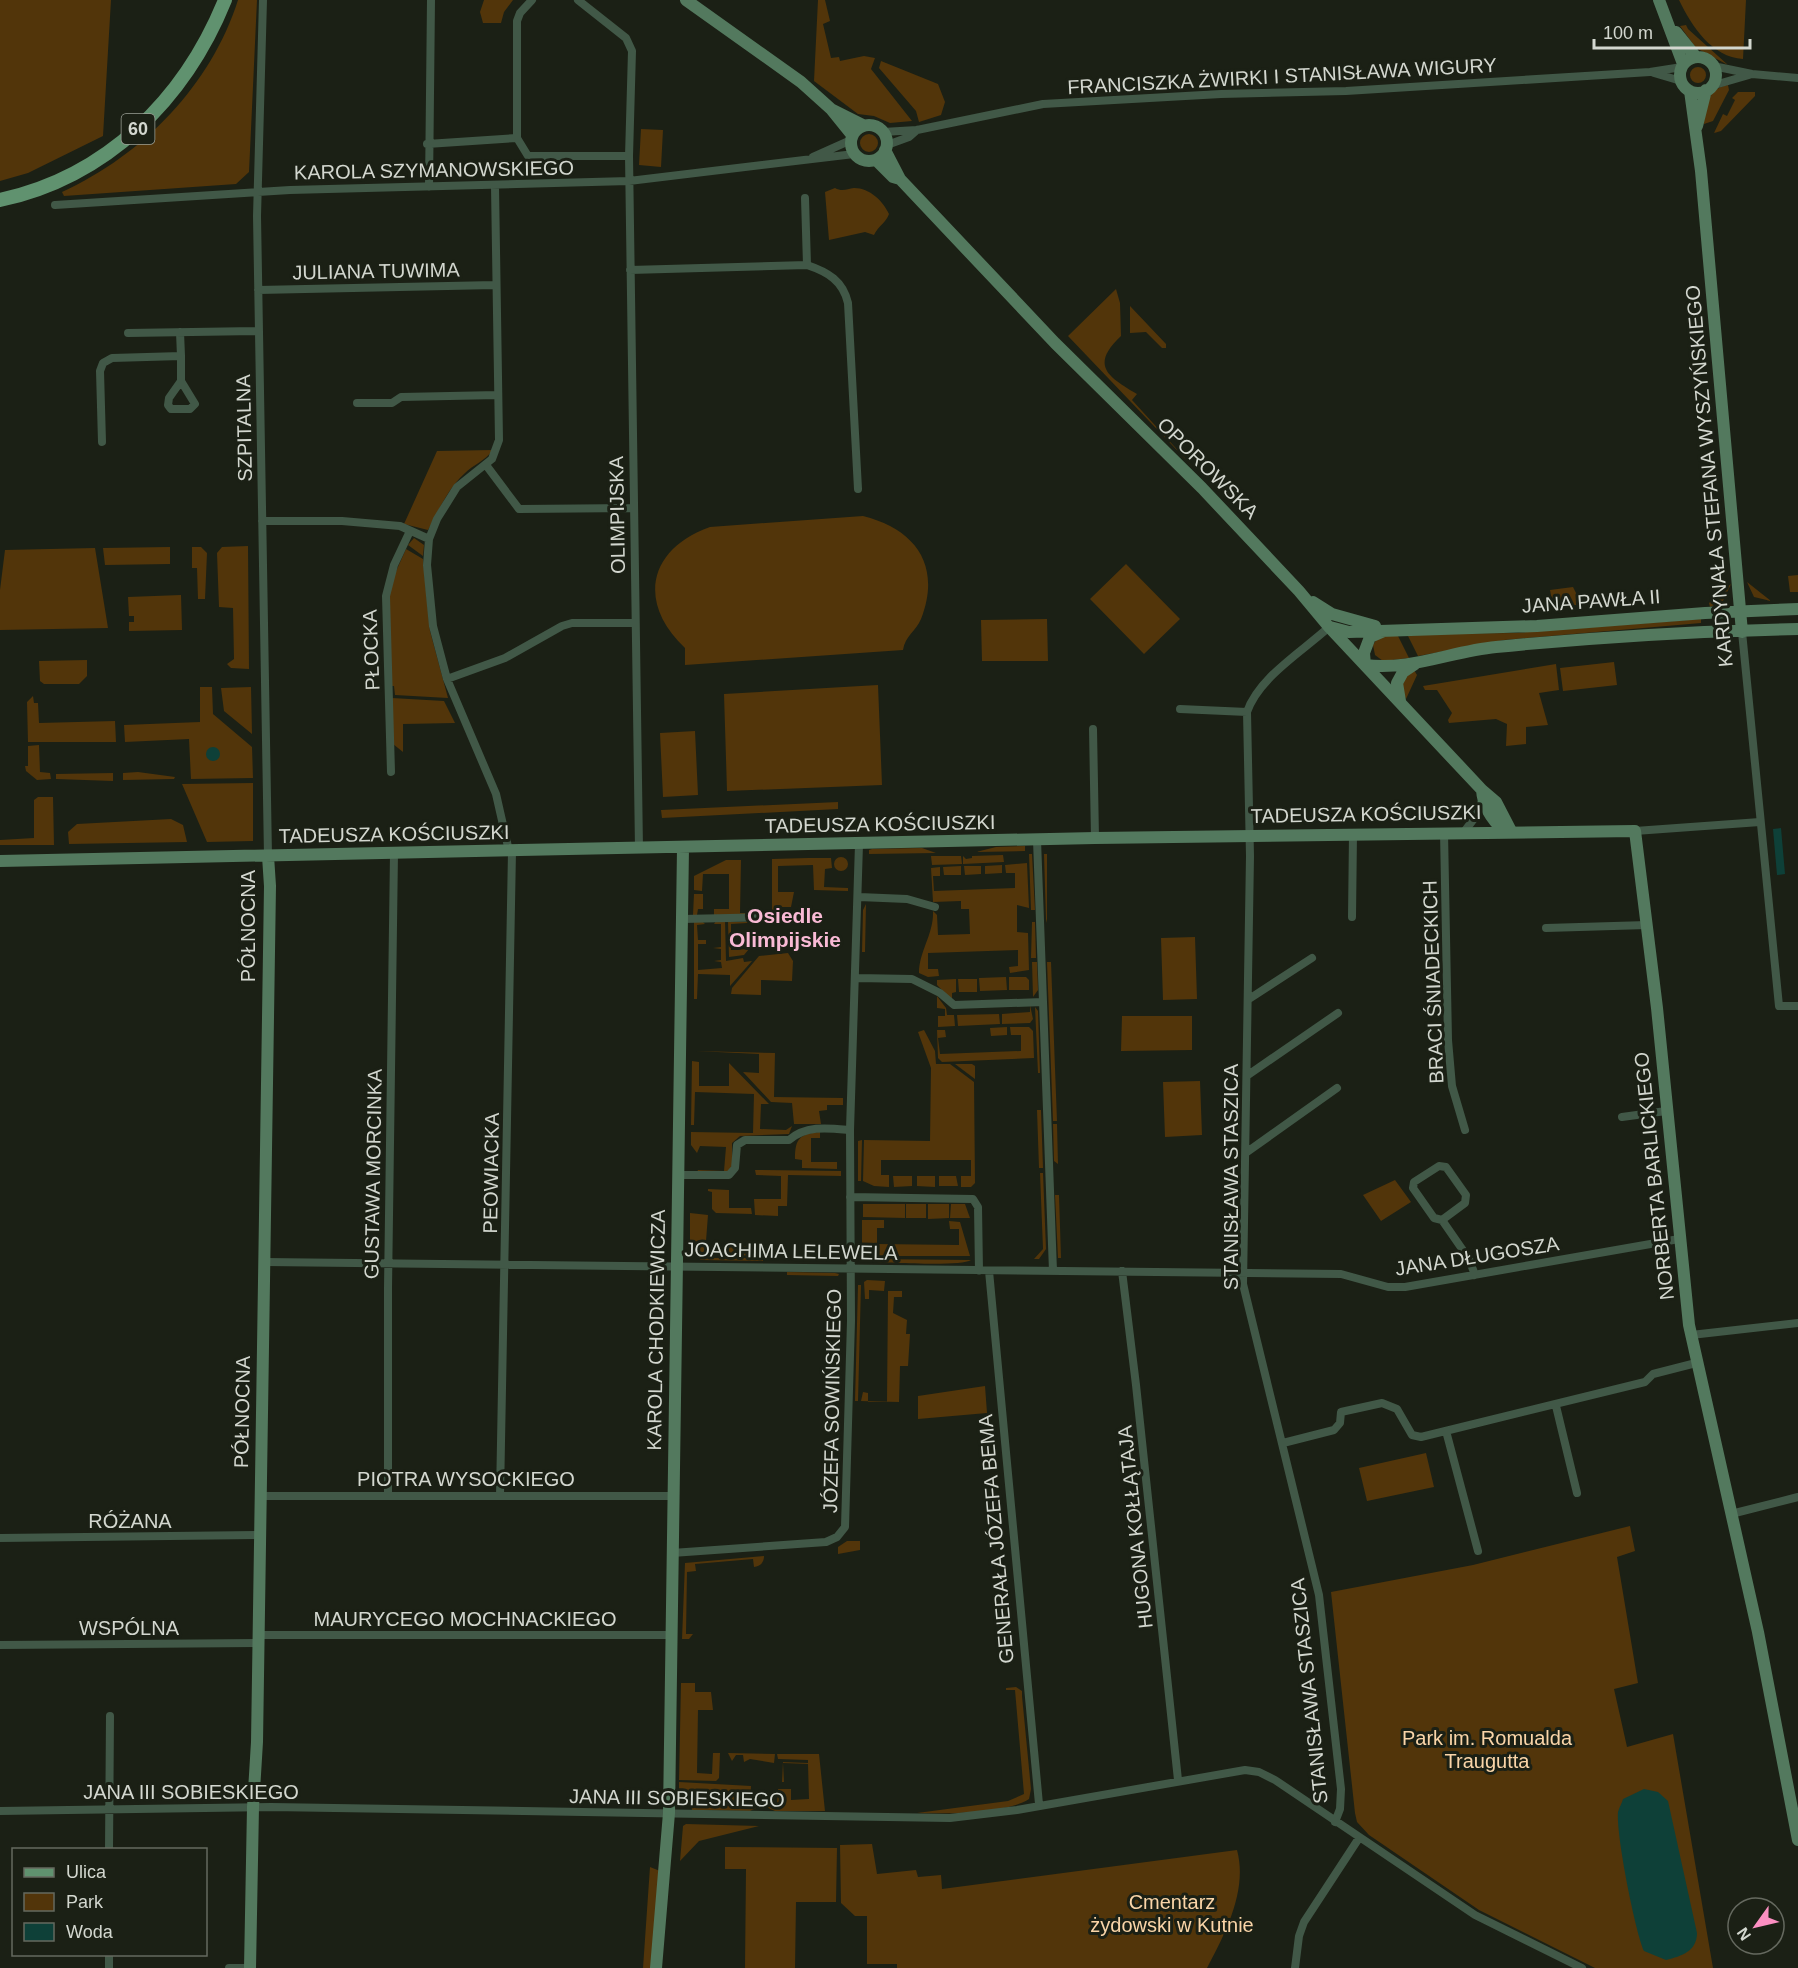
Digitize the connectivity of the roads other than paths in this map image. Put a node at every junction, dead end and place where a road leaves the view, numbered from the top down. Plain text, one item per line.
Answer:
1 (225, 0) edge
2 (263, 0) edge
3 (431, 0) edge
4 (532, 0) edge
5 (578, 0) edge
6 (1659, 0) edge
7 (690, 1) edge
8 (1671, 26) junction
9 (1696, 57) junction
10 (1683, 65) junction
11 (1713, 66) junction
12 (1650, 72) junction
13 (1752, 74) junction
14 (1798, 78) edge
15 (1685, 86) junction
16 (1709, 88) junction
17 (831, 109) junction
18 (863, 125) junction
19 (1697, 127) junction
20 (917, 130) junction
21 (884, 132) junction
22 (517, 138) junction
23 (851, 138) junction
24 (427, 144) junction
25 (886, 148) junction
26 (854, 154) junction
27 (629, 156) junction
28 (813, 157) junction
29 (876, 160) junction
30 (900, 179) junction
31 (629, 181) junction
32 (495, 186) junction
33 (429, 187) junction
34 (258, 192) junction
35 (805, 198) dead end
36 (0, 200) edge
37 (55, 205) dead end
38 (807, 265) junction
39 (630, 270) junction
40 (495, 285) junction
41 (258, 290) junction
42 (259, 331) junction
43 (180, 332) junction
44 (128, 333) dead end
45 (180, 356) junction
46 (181, 381) dead end
47 (498, 395) junction
48 (357, 403) dead end
49 (102, 442) dead end
50 (486, 465) junction
51 (858, 489) dead end
52 (634, 508) junction
53 (262, 522) junction
54 (410, 531) junction
55 (429, 538) junction
56 (1299, 591) junction
57 (1798, 609) edge
58 (1741, 611) junction
59 (636, 623) junction
60 (1329, 627) junction
61 (1387, 629) junction
62 (1798, 629) edge
63 (1742, 632) junction
64 (1416, 663) junction
65 (1365, 665) junction
66 (447, 679) junction
67 (1403, 707) junction
68 (1180, 709) dead end
69 (1247, 712) junction
70 (1093, 729) dead end
71 (391, 772) dead end
72 (1482, 795) junction
73 (1760, 822) junction
74 (1508, 831) junction
75 (1635, 831) junction
76 (1444, 832) junction
77 (1464, 832) junction
78 (1353, 834) junction
79 (1250, 836) junction
80 (1095, 838) junction
81 (1038, 840) junction
82 (859, 844) junction
83 (683, 848) junction
84 (639, 849) junction
85 (511, 851) junction
86 (394, 853) junction
87 (268, 856) junction
88 (0, 861) edge
89 (859, 897) junction
90 (935, 907) dead end
91 (770, 917) dead end
92 (1352, 917) dead end
93 (682, 919) junction
94 (1647, 925) junction
95 (1546, 928) dead end
96 (1312, 958) dead end
97 (857, 978) junction
98 (1249, 999) junction
99 (1043, 1002) junction
100 (1798, 1006) edge
101 (1338, 1013) dead end
102 (1248, 1075) junction
103 (1337, 1088) dead end
104 (1666, 1111) junction
105 (1622, 1117) dead end
106 (850, 1130) junction
107 (1465, 1130) dead end
108 (1247, 1152) junction
109 (678, 1175) junction
110 (850, 1197) junction
111 (1442, 1220) junction
112 (1679, 1239) junction
113 (264, 1262) junction
114 (388, 1263) junction
115 (506, 1264) junction
116 (678, 1265) junction
117 (851, 1270) junction
118 (979, 1271) junction
119 (989, 1271) junction
120 (1053, 1271) junction
121 (1122, 1271) junction
122 (1244, 1274) junction
123 (1475, 1275) junction
124 (1798, 1323) edge
125 (1691, 1335) junction
126 (1696, 1363) junction
127 (1556, 1406) junction
128 (1446, 1431) junction
129 (1283, 1443) junction
130 (1577, 1493) dead end
131 (260, 1496) junction
132 (388, 1496) junction
133 (500, 1496) junction
134 (673, 1496) junction
135 (1798, 1497) edge
136 (1731, 1514) junction
137 (260, 1535) junction
138 (0, 1538) edge
139 (1478, 1551) dead end
140 (672, 1553) junction
141 (671, 1635) junction
142 (259, 1639) junction
143 (0, 1645) edge
144 (110, 1716) dead end
145 (1178, 1780) junction
146 (1794, 1798) edge
147 (1038, 1804) junction
148 (253, 1807) junction
149 (109, 1809) junction
150 (0, 1811) edge
151 (669, 1813) junction
152 (1335, 1822) junction
153 (1359, 1838) junction
154 (1798, 1840) edge
155 (109, 1848) edge
156 (229, 1968) edge
157 (250, 1968) edge
158 (656, 1968) edge
159 (1295, 1968) edge
160 (1582, 1968) edge

1 - 36 main road, 60
2 - 34 street, SZPITALNA
3 - 24 street
4 - 22 street
5 - 27 street, OLIMPIJSKA
6 - 8 street
7 - 17 street
8 - 9 street
8 - 10 street
9 - 10 street
9 - 11 street
10 - 12 street, FRANCISZKA ŻWIRKI I STANISŁAWA WIGURY
10 - 15 street
11 - 13 street
11 - 16 street
12 - 15 street, FRANCISZKA ŻWIRKI I STANISŁAWA WIGURY
12 - 20 street, FRANCISZKA ŻWIRKI I STANISŁAWA WIGURY
13 - 14 street
13 - 16 street
15 - 16 street
15 - 19 street, KARDYNAŁA STEFANA WYSZYŃSKIEGO
16 - 19 street, KARDYNAŁA STEFANA WYSZYŃSKIEGO
17 - 18 street
17 - 23 street
18 - 21 street
18 - 23 street
19 - 58 street, KARDYNAŁA STEFANA WYSZYŃSKIEGO
20 - 21 street, FRANCISZKA ŻWIRKI I STANISŁAWA WIGURY
20 - 25 street, FRANCISZKA ŻWIRKI I STANISŁAWA WIGURY
21 - 25 street
22 - 24 street
22 - 27 street
23 - 26 street
23 - 28 street, KAROLA SZYMANOWSKIEGO
24 - 33 street
25 - 29 street
25 - 30 street, OPOROWSKA
26 - 28 street, KAROLA SZYMANOWSKIEGO
26 - 29 street
27 - 31 street, OLIMPIJSKA
28 - 31 street, KAROLA SZYMANOWSKIEGO
29 - 30 street, OPOROWSKA
30 - 56 street, OPOROWSKA
31 - 32 street, KAROLA SZYMANOWSKIEGO
31 - 39 street, OLIMPIJSKA
32 - 33 street, KAROLA SZYMANOWSKIEGO
32 - 40 street
33 - 34 street, KAROLA SZYMANOWSKIEGO
34 - 37 street, KAROLA SZYMANOWSKIEGO
34 - 41 street, SZPITALNA
35 - 38 street
38 - 39 street
38 - 51 street
39 - 52 street, OLIMPIJSKA
40 - 41 street, JULIANA TUWIMA
40 - 47 street
41 - 42 street, SZPITALNA
42 - 43 street
42 - 53 street, SZPITALNA
43 - 44 street
43 - 45 street
45 - 46 street
45 - 49 street
47 - 48 street
47 - 50 street
50 - 52 street
50 - 55 street
52 - 59 street, OLIMPIJSKA
53 - 54 street
53 - 87 street, SZPITALNA
54 - 55 street
54 - 71 street, PŁOCKA
55 - 66 street, PEOWIACKA
56 - 60 street, OPOROWSKA
56 - 61 street, JANA PAWŁA II
57 - 58 street, JANA PAWŁA II
58 - 61 street, JANA PAWŁA II
58 - 63 street, KARDYNAŁA STEFANA WYSZYŃSKIEGO
59 - 66 street
59 - 84 street, OLIMPIJSKA
60 - 61 street, JANA PAWŁA II
60 - 65 street, OPOROWSKA
60 - 69 street
61 - 65 street
62 - 63 street, JANA PAWŁA II
63 - 64 street, JANA PAWŁA II
63 - 73 street, KARDYNAŁA STEFANA WYSZYŃSKIEGO
64 - 65 street, JANA PAWŁA II
64 - 67 street
65 - 67 street, OPOROWSKA
66 - 85 street, PEOWIACKA
67 - 72 street, OPOROWSKA
68 - 69 street
69 - 79 street, STANISŁAWA STASZICA
70 - 80 street
72 - 74 street, OPOROWSKA
72 - 77 street
73 - 75 street, TADEUSZA KOŚCIUSZKI
73 - 100 street, KARDYNAŁA STEFANA WYSZYŃSKIEGO
74 - 75 street, TADEUSZA KOŚCIUSZKI
74 - 77 street, TADEUSZA KOŚCIUSZKI
75 - 94 street, NORBERTA BARLICKIEGO
76 - 77 street, TADEUSZA KOŚCIUSZKI
76 - 78 street, TADEUSZA KOŚCIUSZKI
76 - 107 street, BRACI ŚNIADECKICH
78 - 79 street, TADEUSZA KOŚCIUSZKI
78 - 92 street
79 - 80 street, TADEUSZA KOŚCIUSZKI
79 - 98 street, STANISŁAWA STASZICA
80 - 81 street, TADEUSZA KOŚCIUSZKI
81 - 82 street, TADEUSZA KOŚCIUSZKI
81 - 99 street
82 - 83 street, TADEUSZA KOŚCIUSZKI
82 - 89 street, JÓZEFA SOWIŃSKIEGO
83 - 84 street, TADEUSZA KOŚCIUSZKI
83 - 93 street, KAROLA CHODKIEWICZA
84 - 85 street, TADEUSZA KOŚCIUSZKI
85 - 86 street, TADEUSZA KOŚCIUSZKI
85 - 115 street, PEOWIACKA
86 - 87 street, TADEUSZA KOŚCIUSZKI
86 - 114 street, GUSTAWA MORCINKA
87 - 88 street, TADEUSZA KOŚCIUSZKI
87 - 113 street, PÓŁNOCNA
89 - 90 street
89 - 97 street, JÓZEFA SOWIŃSKIEGO
91 - 93 street
93 - 109 street, KAROLA CHODKIEWICZA
94 - 95 street
94 - 104 street, NORBERTA BARLICKIEGO
96 - 98 street
97 - 99 street
97 - 106 street, JÓZEFA SOWIŃSKIEGO
98 - 102 street, STANISŁAWA STASZICA
99 - 120 street
101 - 102 street
102 - 108 street, STANISŁAWA STASZICA
103 - 108 street
104 - 105 street
104 - 112 street, NORBERTA BARLICKIEGO
106 - 109 street
106 - 110 street, JÓZEFA SOWIŃSKIEGO
108 - 122 street, STANISŁAWA STASZICA
109 - 116 street, KAROLA CHODKIEWICZA
110 - 117 street, JÓZEFA SOWIŃSKIEGO
110 - 118 street
111 - 111 street
111 - 123 street
112 - 123 street, JANA DŁUGOSZA
112 - 125 street, NORBERTA BARLICKIEGO
113 - 114 street, JOACHIMA LELEWELA
113 - 131 street, PÓŁNOCNA
114 - 115 street, JOACHIMA LELEWELA
114 - 132 street, GUSTAWA MORCINKA
115 - 116 street, JOACHIMA LELEWELA
115 - 133 street, PEOWIACKA
116 - 117 street, JOACHIMA LELEWELA
116 - 134 street, KAROLA CHODKIEWICZA
117 - 118 street, JOACHIMA LELEWELA
117 - 140 street, JÓZEFA SOWIŃSKIEGO
118 - 119 street, JOACHIMA LELEWELA
119 - 120 street, JOACHIMA LELEWELA
119 - 147 street, GENERAŁA JÓZEFA BEMA
120 - 121 street, JOACHIMA LELEWELA
121 - 122 street, JOACHIMA LELEWELA
121 - 145 street, HUGONA KOŁŁĄTAJA
122 - 123 street, JANA DŁUGOSZA
122 - 129 street, STANISŁAWA STASZICA
124 - 125 street
125 - 126 street, NORBERTA BARLICKIEGO
126 - 127 street
126 - 136 street, NORBERTA BARLICKIEGO
127 - 128 street
127 - 130 street
128 - 129 street
128 - 139 street
129 - 152 street, STANISŁAWA STASZICA
131 - 132 street, PIOTRA WYSOCKIEGO
131 - 137 street, PÓŁNOCNA
132 - 133 street, PIOTRA WYSOCKIEGO
133 - 134 street, PIOTRA WYSOCKIEGO
134 - 140 street, KAROLA CHODKIEWICZA
135 - 136 street
136 - 146 street, NORBERTA BARLICKIEGO
137 - 138 street, RÓŻANA
137 - 142 street, PÓŁNOCNA
140 - 141 street, KAROLA CHODKIEWICZA
141 - 142 street, MAURYCEGO MOCHNACKIEGO
141 - 151 street, KAROLA CHODKIEWICZA
142 - 143 street, WSPÓLNA
142 - 148 street, PÓŁNOCNA
144 - 149 street
145 - 147 street, JANA III SOBIESKIEGO
145 - 152 street, JANA III SOBIESKIEGO
146 - 154 street, NORBERTA BARLICKIEGO
147 - 151 street, JANA III SOBIESKIEGO
148 - 149 street, JANA III SOBIESKIEGO
148 - 151 street, JANA III SOBIESKIEGO
148 - 157 street, PÓŁNOCNA
149 - 150 street, JANA III SOBIESKIEGO
149 - 155 street
151 - 158 street, KAROLA CHODKIEWICZA
152 - 153 street, JANA III SOBIESKIEGO
153 - 159 street
153 - 160 street, JANA III SOBIESKIEGO
156 - 157 street

